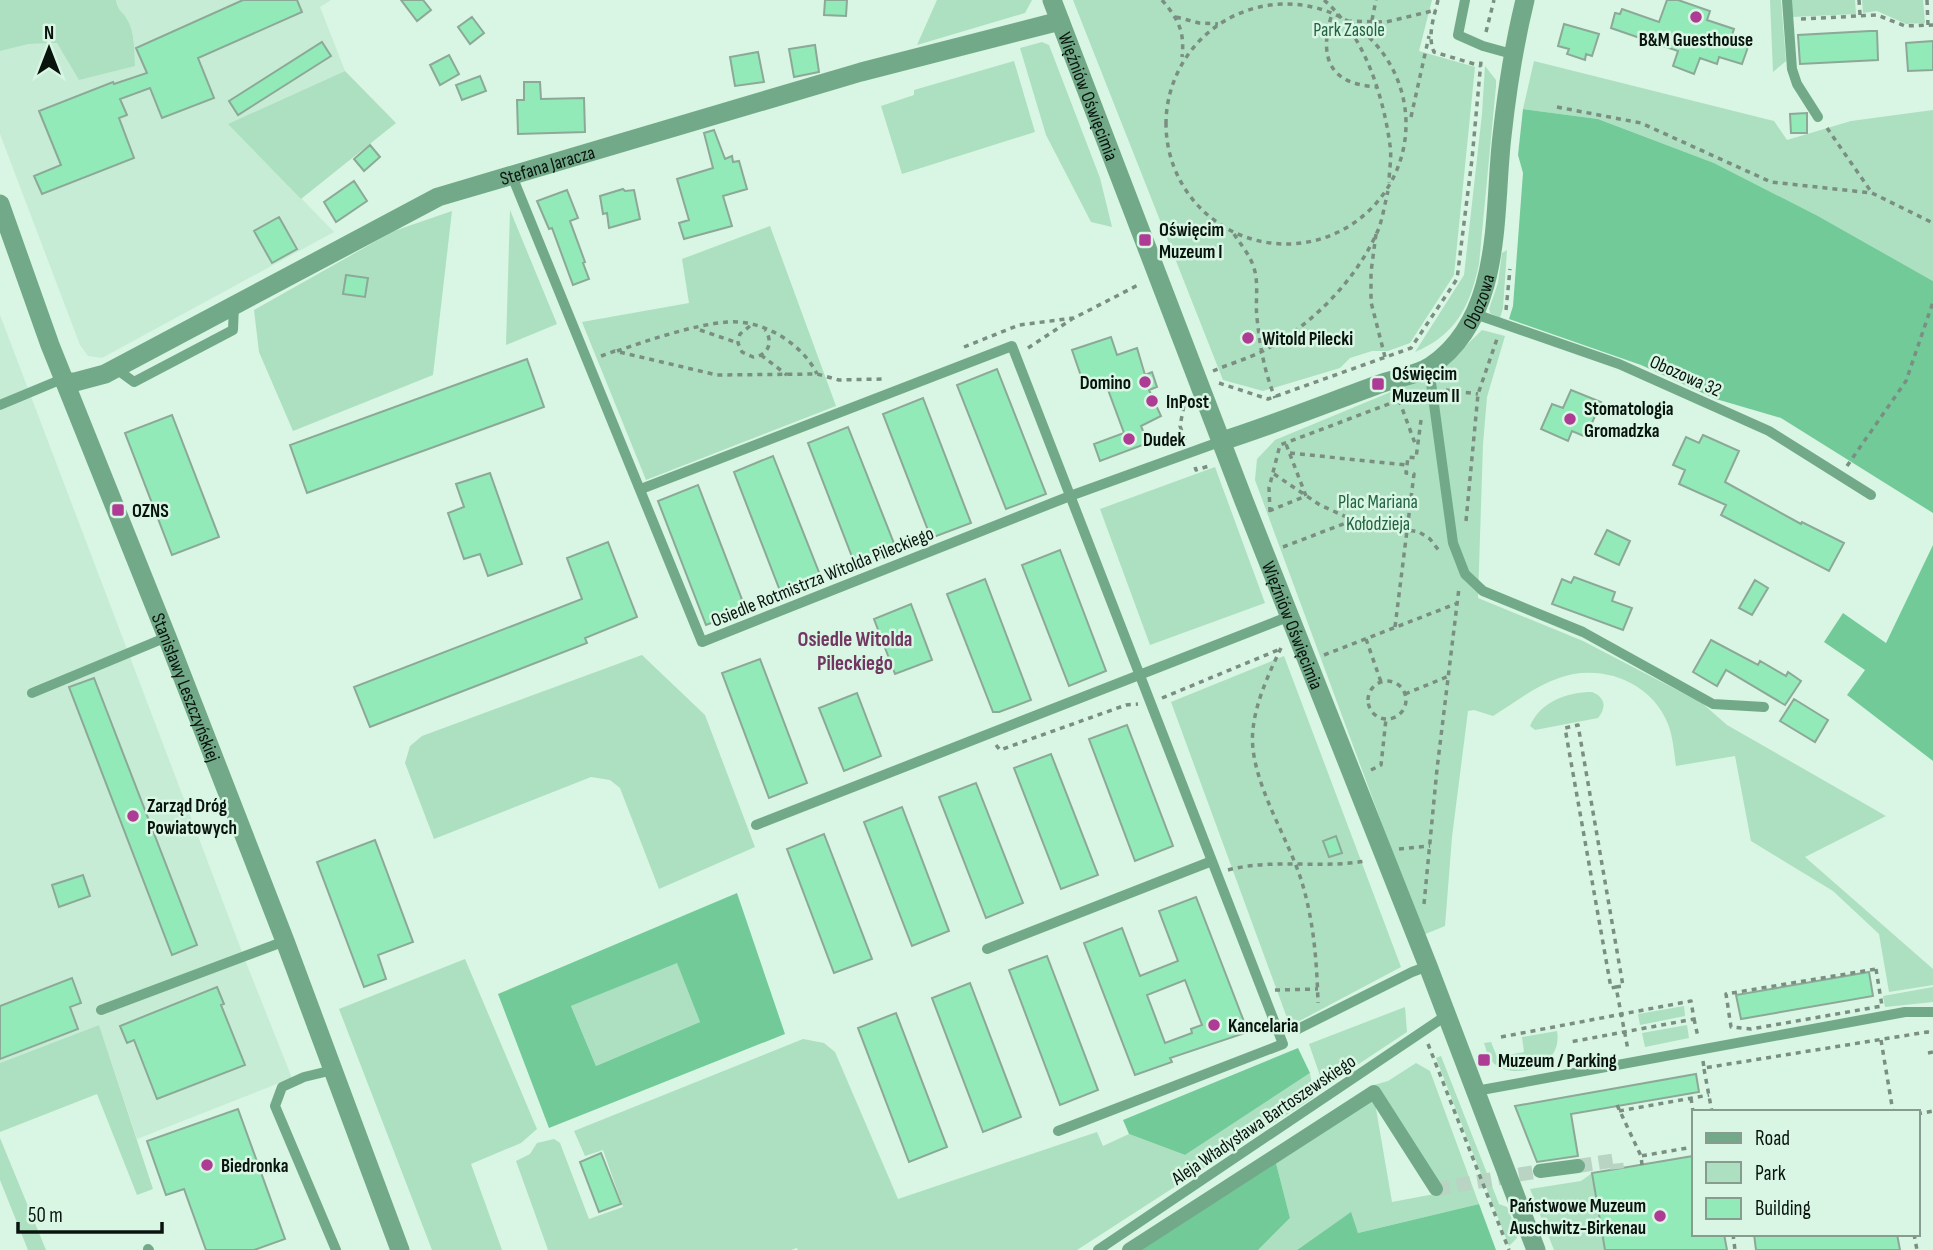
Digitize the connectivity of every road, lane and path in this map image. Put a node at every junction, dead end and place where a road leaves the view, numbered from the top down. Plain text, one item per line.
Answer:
1 (1052, 0) edge
2 (1162, 0) edge
3 (1324, 0) edge
4 (1376, 0) edge
5 (1465, 0) edge
6 (1525, 0) edge
7 (1787, 0) edge
8 (1859, 0) edge
9 (1927, 0) edge
10 (1436, 10) dead end
11 (1331, 16) junction
12 (1860, 16) junction
13 (1176, 17) junction
14 (1372, 20) junction
15 (1788, 20) junction
16 (1060, 21) junction
17 (1345, 22) junction
18 (1218, 24) junction
19 (1432, 25) dead end
20 (1930, 26) edge
21 (1512, 54) junction
22 (1182, 59) junction
23 (1480, 66) dead end
24 (1377, 87) junction
25 (1557, 107) dead end
26 (1818, 117) joint
27 (1410, 123) junction
28 (512, 176) junction
29 (1389, 186) junction
30 (1872, 192) junction
31 (0, 204) edge
32 (1933, 223) edge
33 (1376, 232) junction
34 (1234, 234) junction
35 (1510, 267) dead end
36 (1145, 281) dead end
37 (1933, 302) edge
38 (1475, 314) junction
39 (1074, 318) junction
40 (755, 325) junction
41 (1502, 325) junction
42 (761, 327) junction
43 (698, 329) junction
44 (738, 343) junction
45 (615, 351) junction
46 (956, 351) dead end
47 (1260, 352) junction
48 (761, 355) junction
49 (1016, 356) junction
50 (1385, 357) junction
51 (588, 360) junction
52 (1429, 368) junction
53 (817, 374) junction
54 (787, 375) junction
55 (884, 379) dead end
56 (65, 382) junction
57 (1432, 388) junction
58 (1478, 394) junction
59 (1275, 398) junction
60 (1399, 400) junction
61 (0, 405) edge
62 (1422, 414) dead end
63 (1222, 441) junction
64 (1286, 443) junction
65 (1417, 448) junction
66 (1290, 453) junction
67 (1406, 465) junction
68 (1273, 473) junction
69 (1841, 476) junction
70 (641, 489) junction
71 (1871, 495) dead end
72 (1070, 496) junction
73 (1306, 496) junction
74 (1269, 510) junction
75 (1353, 520) junction
76 (1274, 523) dead end
77 (1465, 526) dead end
78 (1407, 530) junction
79 (1283, 547) dead end
80 (1445, 558) dead end
81 (1461, 565) junction
82 (1458, 603) junction
83 (1291, 616) junction
84 (1395, 627) junction
85 (167, 637) junction
86 (1366, 639) junction
87 (1284, 640) dead end
88 (1280, 649) junction
89 (1324, 655) dead end
90 (1140, 675) junction
91 (1449, 676) junction
92 (1381, 682) junction
93 (32, 693) dead end
94 (1405, 694) junction
95 (1150, 702) junction
96 (1764, 707) dead end
97 (1386, 719) junction
98 (988, 733) junction
99 (1368, 771) dead end
100 (756, 825) dead end
101 (1430, 846) junction
102 (1397, 849) dead end
103 (1368, 860) dead end
104 (1212, 861) junction
105 (1295, 864) junction
106 (1602, 865) junction
107 (1590, 867) junction
108 (1216, 872) junction
109 (1423, 916) dead end
110 (1613, 929) junction
111 (1601, 931) junction
112 (285, 941) junction
113 (987, 949) dead end
114 (1428, 966) junction
115 (1616, 987) junction
116 (1318, 989) junction
117 (1290, 990) dead end
118 (101, 1010) dead end
119 (1933, 1012) edge
120 (1621, 1014) junction
121 (1447, 1015) junction
122 (1694, 1019) junction
123 (1426, 1027) junction
124 (1731, 1027) joint
125 (1298, 1030) joint
126 (1624, 1032) junction
127 (1933, 1033) edge
128 (1501, 1037) dead end
129 (1570, 1042) dead end
130 (1699, 1042) dead end
131 (1629, 1056) dead end
132 (1704, 1068) dead end
133 (333, 1070) junction
134 (1476, 1091) junction
135 (1709, 1095) junction
136 (1691, 1098) junction
137 (1693, 1110) edge
138 (1712, 1110) edge
139 (1893, 1110) edge
140 (1058, 1131) dead end
141 (1692, 1147) edge
142 (1641, 1156) junction
143 (1642, 1165) dead end
144 (1578, 1166) tunnel mouth
145 (1540, 1171) tunnel mouth
146 (1436, 1188) dead end
147 (336, 1250) edge
148 (400, 1250) edge
149 (1098, 1250) edge
150 (1129, 1250) edge
151 (1509, 1250) edge
152 (1535, 1250) edge

1 - 16 street, Więźniów Oświęcimia
2 - 13 path
3 - 17 path
4 - 14 path
5 - 21 lane
6 - 21 street, Obozowa
7 - 15 lane
8 - 12 path
9 - 20 path
10 - 14 path
11 - 17 path
11 - 18 path
11 - 24 path
12 - 15 path
12 - 20 path
13 - 18 path
13 - 22 path
14 - 17 path
15 - 26 lane
16 - 28 street, Stefana Jaracza
16 - 63 street, Więźniów Oświęcimia
17 - 24 path
17 - 27 path
18 - 22 path
19 - 27 path
21 - 38 street, Obozowa
22 - 34 path
23 - 50 path
24 - 29 path
25 - 30 path
26 - 30 path
27 - 29 path
28 - 51 lane, Osiedle Rotmistrza Witolda Pileckiego
28 - 56 street, Stefana Jaracza
29 - 33 path
29 - 34 path
30 - 32 path
31 - 56 street, Stanisławy Leszczyńskiej
33 - 47 path
33 - 50 path
34 - 47 path
35 - 41 path
36 - 39 path
37 - 69 path
38 - 41 lane, Obozowa 32
38 - 52 street, Obozowa
39 - 46 path
39 - 49 path
40 - 42 path
40 - 43 path
40 - 44 path
41 - 58 path
41 - 69 lane, Obozowa 32
42 - 48 path
42 - 53 path
43 - 44 path
43 - 45 path
44 - 48 path
45 - 51 path
45 - 54 path
47 - 59 path
47 - 59 path
48 - 54 path
49 - 70 lane
49 - 72 lane
50 - 59 path
51 - 70 lane, Osiedle Rotmistrza Witolda Pileckiego
52 - 57 lane
52 - 63 street, Obozowa
53 - 54 path
53 - 55 path
56 - 61 lane
56 - 85 street, Stanisławy Leszczyńskiej
57 - 58 path
57 - 60 path
57 - 81 lane
58 - 77 path
60 - 64 path
60 - 65 path
62 - 65 path
63 - 72 lane, Osiedle Rotmistrza Witolda Pileckiego
63 - 83 street, Więźniów Oświęcimia
64 - 66 path
64 - 68 path
65 - 67 path
66 - 67 path
66 - 73 path
67 - 78 path
68 - 73 path
68 - 74 path
69 - 71 lane, Obozowa 32
70 - 72 lane, Osiedle Rotmistrza Witolda Pileckiego
72 - 90 lane
73 - 74 path
73 - 75 path
74 - 76 path
75 - 78 path
75 - 79 path
78 - 80 path
78 - 84 path
81 - 82 path
81 - 96 lane
82 - 84 path
82 - 91 path
83 - 90 lane
83 - 114 street, Więźniów Oświęcimia
84 - 86 path
85 - 93 lane
85 - 112 street, Stanisławy Leszczyńskiej
86 - 89 path
86 - 92 path
87 - 88 path
88 - 95 path
88 - 105 path
90 - 95 lane
90 - 98 lane
91 - 94 path
91 - 101 path
92 - 94 path
92 - 97 path
94 - 97 path
95 - 98 path
95 - 104 lane
97 - 99 path
98 - 100 lane
101 - 102 path
101 - 109 path
103 - 105 path
104 - 108 lane
104 - 113 lane
105 - 108 path
105 - 116 path
106 - 107 path
106 - 107 path
106 - 110 path
107 - 111 path
108 - 140 lane
110 - 111 path
110 - 115 path
111 - 115 path
112 - 118 lane
112 - 133 street, Stanisławy Leszczyńskiej
114 - 121 street, Więźniów Oświęcimia
114 - 125 lane
115 - 120 path
116 - 117 path
116 - 125 path
119 - 134 lane
120 - 122 path
120 - 126 path
120 - 128 path
121 - 123 lane, Aleja Władysława Bartoszewskiego
121 - 134 street, Więźniów Oświęcimia
122 - 126 path
122 - 130 path
123 - 149 lane, Aleja Władysława Bartoszewskiego
123 - 151 path
124 - 124 path
126 - 129 path
126 - 131 path
127 - 139 path
132 - 135 path
133 - 147 lane
133 - 148 street, Stanisławy Leszczyńskiej
134 - 152 street, Więźniów Oświęcimia
135 - 136 path
135 - 138 path
136 - 137 path
136 - 142 path
141 - 142 path
142 - 143 path
144 - 145 street
146 - 150 street

